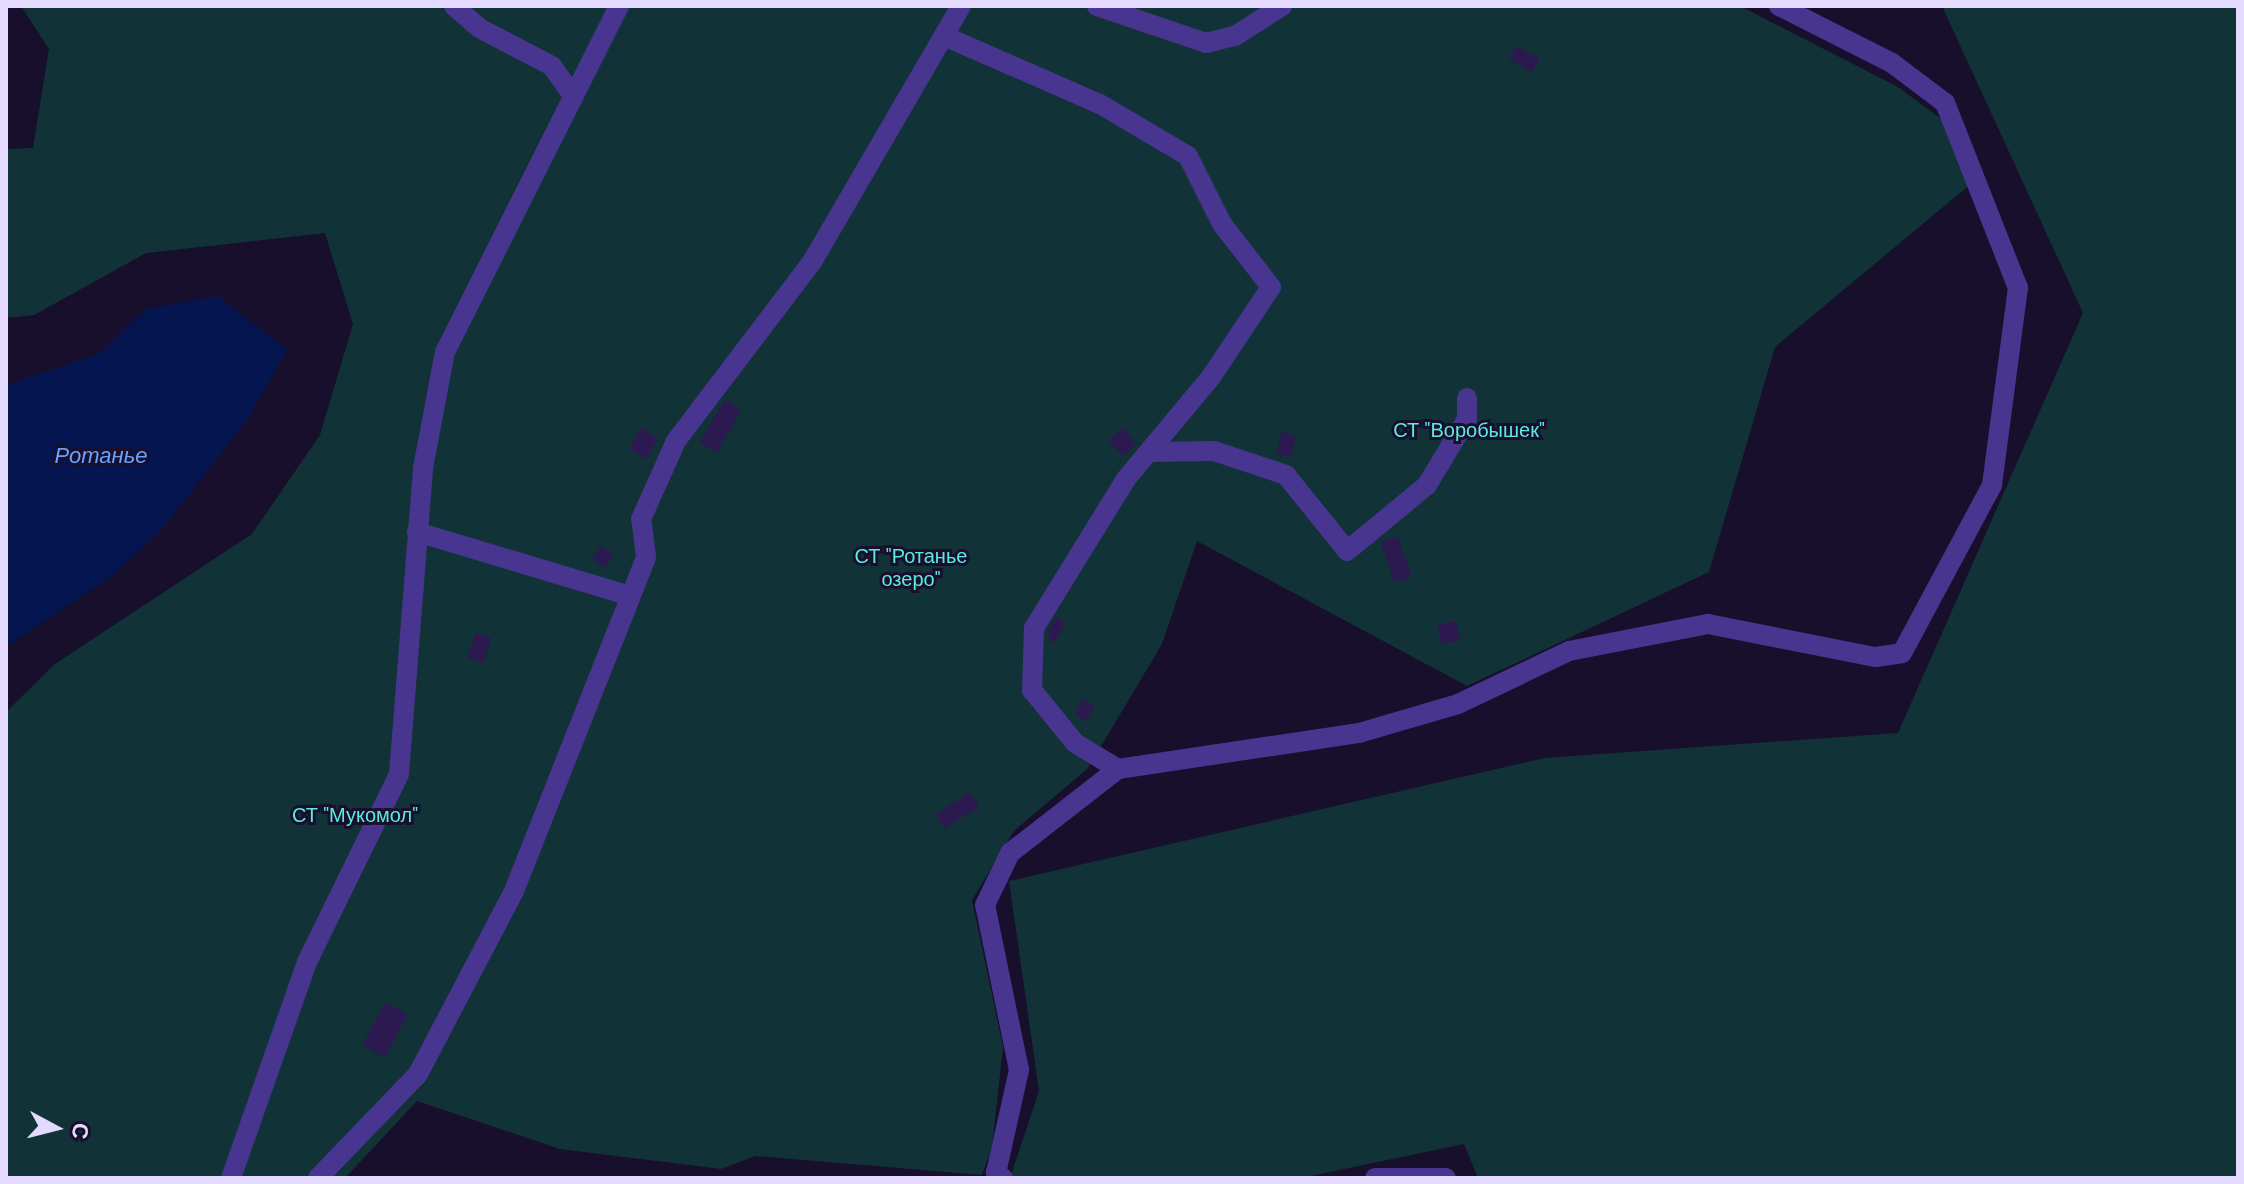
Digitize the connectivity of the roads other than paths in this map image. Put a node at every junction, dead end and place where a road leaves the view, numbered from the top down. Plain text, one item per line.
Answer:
1 (454, 6) edge
2 (619, 6) edge
3 (961, 6) edge
4 (1097, 6) edge
5 (1282, 6) edge
6 (1779, 6) edge
7 (944, 36) junction
8 (574, 97) junction
9 (1467, 398) dead end
10 (1149, 452) junction
11 (417, 532) junction
12 (630, 596) junction
13 (1118, 769) junction
14 (231, 1178) edge
15 (318, 1178) edge
16 (1003, 1178) edge
17 (1375, 1178) edge
18 (1446, 1178) edge

1 - 8 street
2 - 8 street
3 - 7 street
4 - 5 street
6 - 13 street
7 - 10 street
7 - 12 street
8 - 11 street
9 - 10 street
10 - 13 street
11 - 12 street
11 - 14 street
12 - 15 street
13 - 16 street
17 - 18 street

